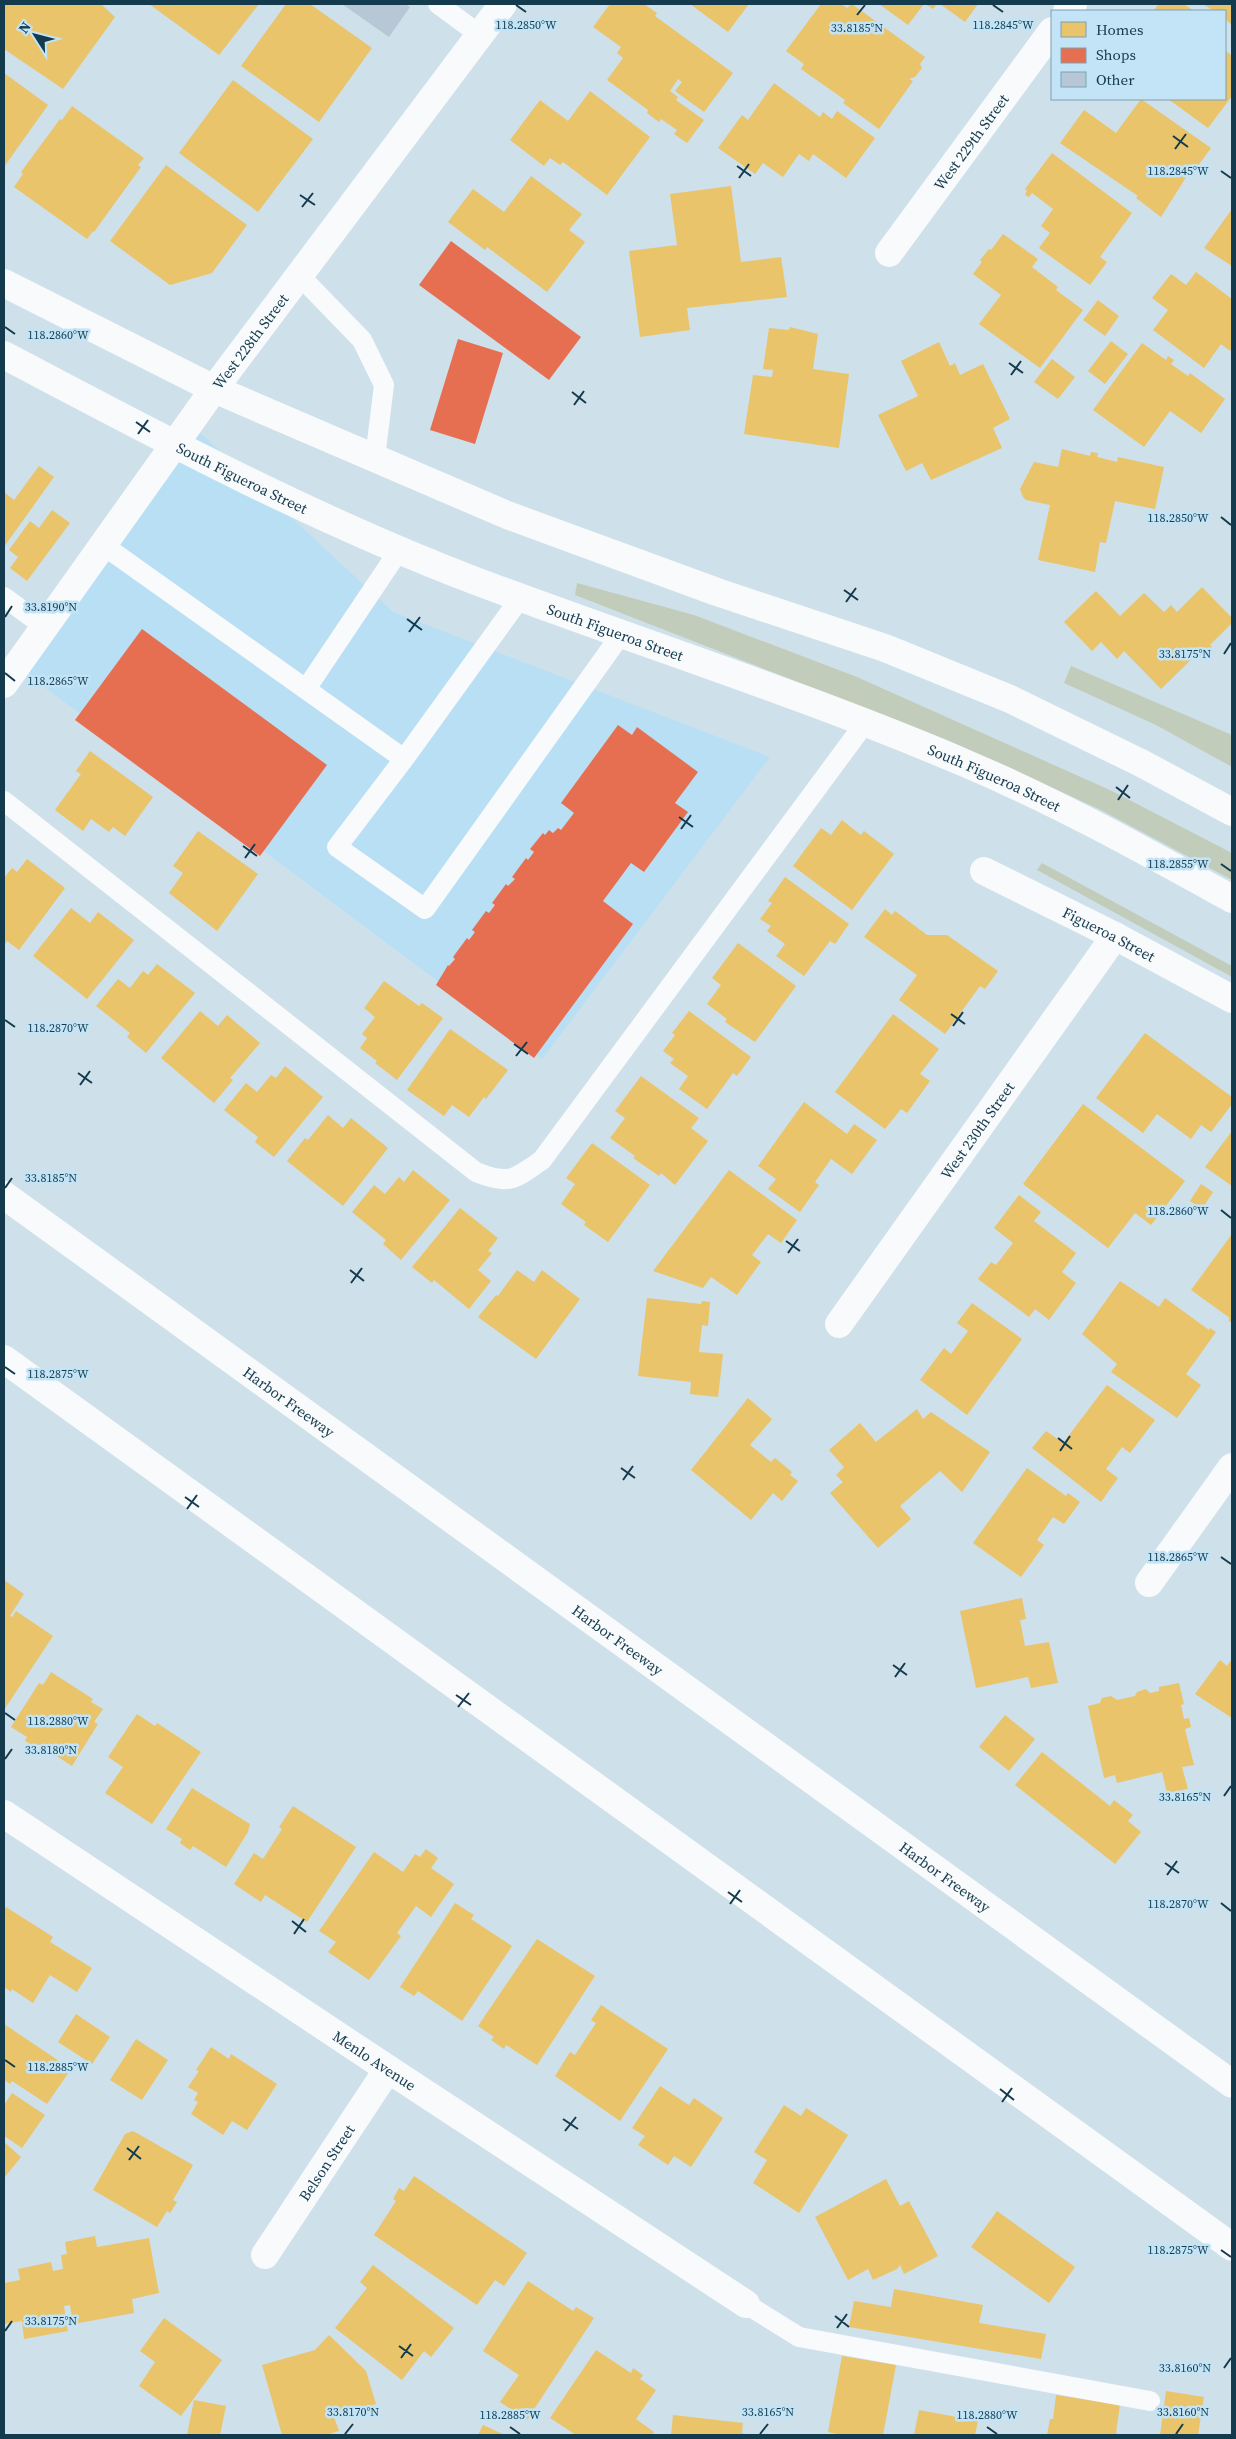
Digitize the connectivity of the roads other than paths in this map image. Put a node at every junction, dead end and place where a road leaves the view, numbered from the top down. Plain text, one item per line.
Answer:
1 (438, 4) edge
2 (503, 4) edge
3 (1051, 33) edge
4 (480, 34) junction
5 (889, 253) dead end
6 (299, 275) junction
7 (4, 283) edge
8 (4, 355) edge
9 (214, 389) junction
10 (174, 445) junction
11 (375, 458) junction
12 (103, 545) junction
13 (400, 550) junction
14 (521, 596) junction
15 (4, 597) edge
16 (45, 627) junction
17 (622, 633) junction
18 (4, 684) edge
19 (306, 689) junction
20 (864, 723) junction
21 (404, 759) junction
22 (4, 801) edge
23 (1232, 812) edge
24 (984, 871) dead end
25 (1232, 899) edge
26 (1115, 936) junction
27 (1232, 999) edge
28 (4, 1195) edge
29 (839, 1324) dead end
30 (4, 1358) edge
31 (1232, 1467) edge
32 (1148, 1583) dead end
33 (4, 1814) edge
34 (388, 2069) junction
35 (1232, 2084) edge
36 (1232, 2247) edge
37 (265, 2255) dead end
38 (746, 2304) joint
39 (1150, 2401) dead end

1 - 4 lane
2 - 4 main road, West 228th Street
3 - 5 main road, West 229th Street
4 - 6 main road, West 228th Street
6 - 9 main road, West 228th Street
6 - 11 lane
7 - 9 main road
8 - 10 main road, South Figueroa Street
9 - 10 main road, West 228th Street
9 - 11 main road
10 - 12 main road, West 228th Street
10 - 13 main road, South Figueroa Street
11 - 23 main road
12 - 16 main road, West 228th Street
12 - 19 lane
13 - 14 main road, South Figueroa Street
13 - 19 lane
14 - 17 main road, South Figueroa Street
14 - 21 lane
15 - 16 lane
16 - 18 main road, West 228th Street
17 - 20 main road, South Figueroa Street
17 - 21 lane
19 - 21 lane
20 - 22 lane
20 - 25 main road, South Figueroa Street
24 - 26 main road, Figueroa Street
26 - 27 main road, Figueroa Street
26 - 29 main road, West 230th Street
28 - 35 main road, Harbor Freeway
30 - 36 main road
31 - 32 main road
33 - 34 main road, Menlo Avenue
34 - 37 main road, Belson Street
34 - 38 main road, Menlo Avenue
38 - 39 lane

